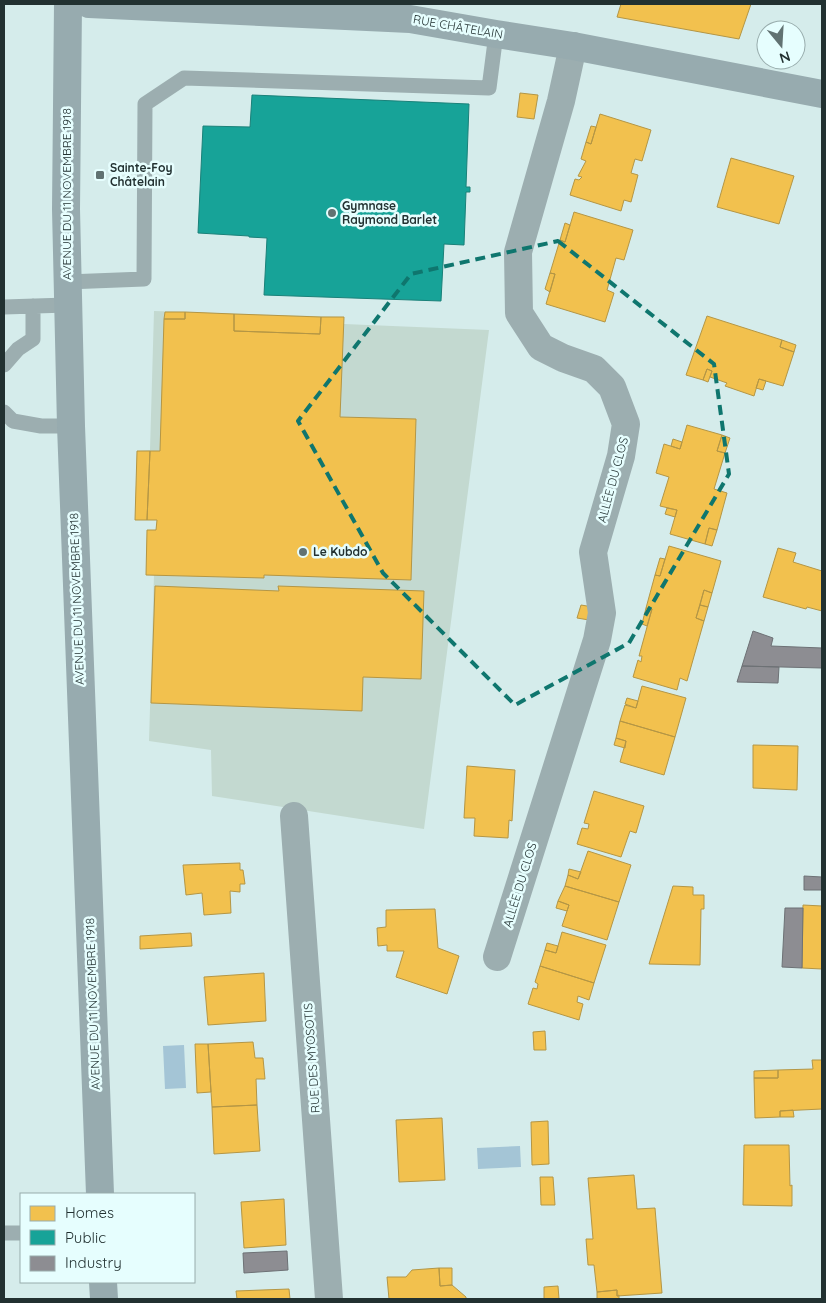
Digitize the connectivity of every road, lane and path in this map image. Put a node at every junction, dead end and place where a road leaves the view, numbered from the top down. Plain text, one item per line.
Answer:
1 (68, 4) edge
2 (89, 4) edge
3 (496, 34) junction
4 (573, 46) junction
5 (822, 94) edge
6 (67, 294) junction
7 (4, 306) edge
8 (33, 306) junction
9 (4, 366) edge
10 (4, 412) edge
11 (71, 426) junction
12 (294, 816) dead end
13 (497, 957) dead end
14 (100, 1193) edge
15 (4, 1233) edge
16 (20, 1233) edge
17 (104, 1283) edge
18 (104, 1299) edge
19 (329, 1299) edge

1 - 6 street, AVENUE DU 11 NOVEMBRE 1918
2 - 3 street, RUE CHÂTELAIN
3 - 4 street, RUE CHÂTELAIN
3 - 6 lane
4 - 5 street, RUE CHÂTELAIN
4 - 13 street, ALLÉE DU CLOS
6 - 8 lane
6 - 11 street, AVENUE DU 11 NOVEMBRE 1918
7 - 8 lane
8 - 9 lane
10 - 11 lane
11 - 14 street, AVENUE DU 11 NOVEMBRE 1918
12 - 19 street, RUE DES MYOSOTIS
15 - 16 lane
17 - 18 street

